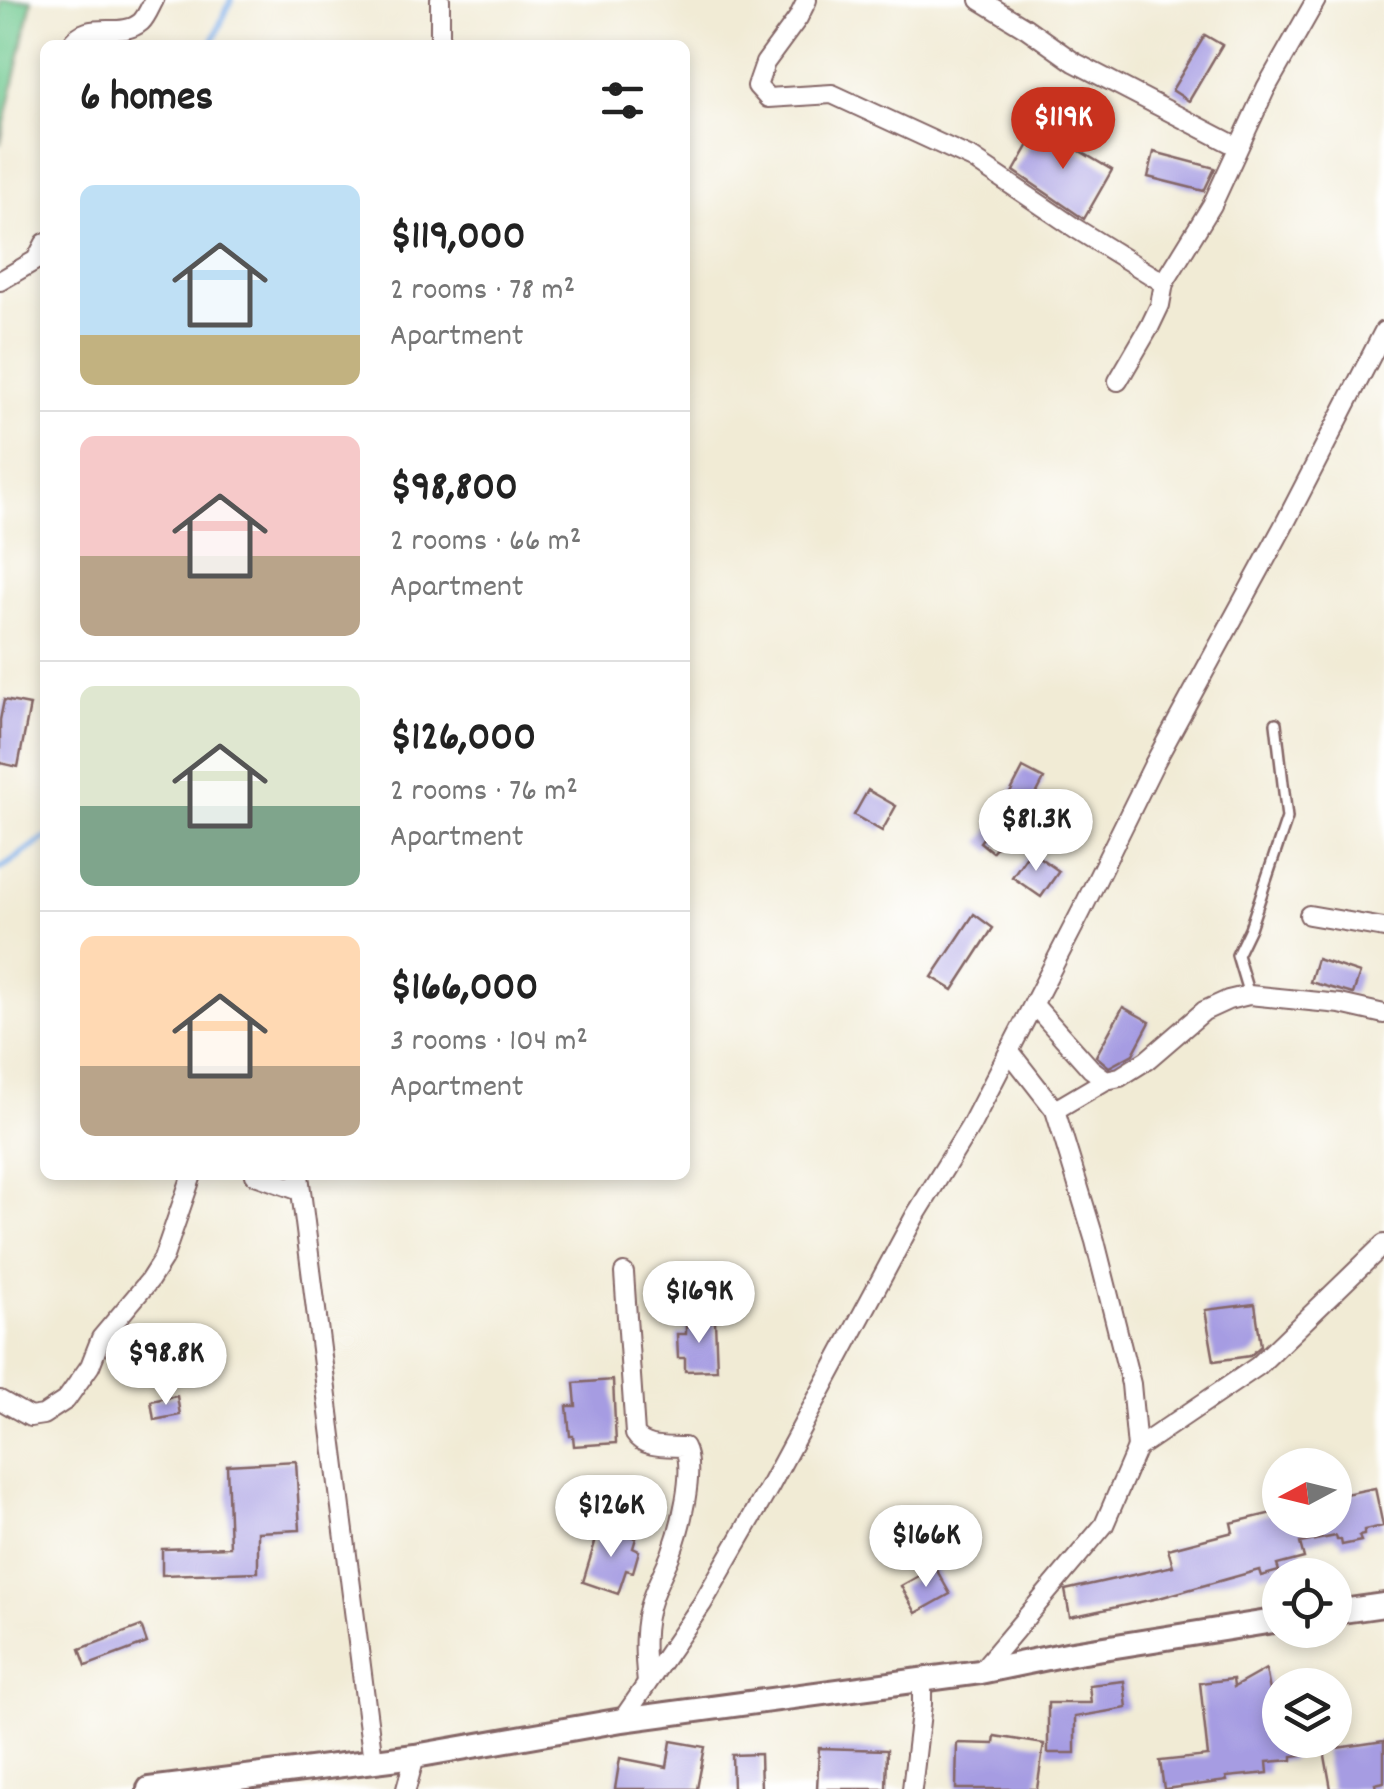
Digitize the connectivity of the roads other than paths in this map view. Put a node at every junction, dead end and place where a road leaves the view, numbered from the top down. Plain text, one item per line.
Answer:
1 (154, 0) edge
2 (440, 0) edge
3 (807, 0) edge
4 (980, 0) edge
5 (1316, 0) edge
6 (72, 40) edge
7 (440, 40) edge
8 (1238, 147) junction
9 (40, 252) edge
10 (0, 282) edge
11 (1164, 283) junction
12 (1384, 331) edge
13 (1118, 381) dead end
14 (1276, 723) dead end
15 (1309, 916) dead end
16 (1384, 928) edge
17 (1249, 995) junction
18 (1034, 1005) junction
19 (1384, 1014) edge
20 (1009, 1052) junction
21 (1106, 1080) junction
22 (1055, 1110) junction
23 (190, 1180) edge
24 (299, 1183) edge
25 (1384, 1244) edge
26 (624, 1273) dead end
27 (0, 1400) edge
28 (1137, 1448) junction
29 (1384, 1604) edge
30 (1352, 1609) edge
31 (1262, 1623) edge
32 (980, 1672) junction
33 (922, 1681) junction
34 (647, 1683) junction
35 (622, 1720) junction
36 (414, 1756) junction
37 (372, 1761) junction
38 (219, 1784) edge
39 (149, 1789) edge
40 (406, 1789) edge
41 (912, 1789) edge

1 - 6 street
2 - 7 street
3 - 11 street
4 - 8 street
5 - 8 street
8 - 11 street
9 - 10 street
11 - 13 street
12 - 18 street
14 - 17 lane
15 - 16 street
17 - 19 street
17 - 21 street
18 - 20 street
18 - 21 street
20 - 22 street
20 - 34 street
21 - 22 street
22 - 28 street
23 - 27 street
24 - 37 street
25 - 28 street
26 - 34 street
28 - 32 street
29 - 30 street
31 - 32 street
32 - 33 street
33 - 35 street
33 - 41 street
34 - 35 street
35 - 36 street
36 - 37 street
36 - 40 street
37 - 38 street
38 - 39 street

